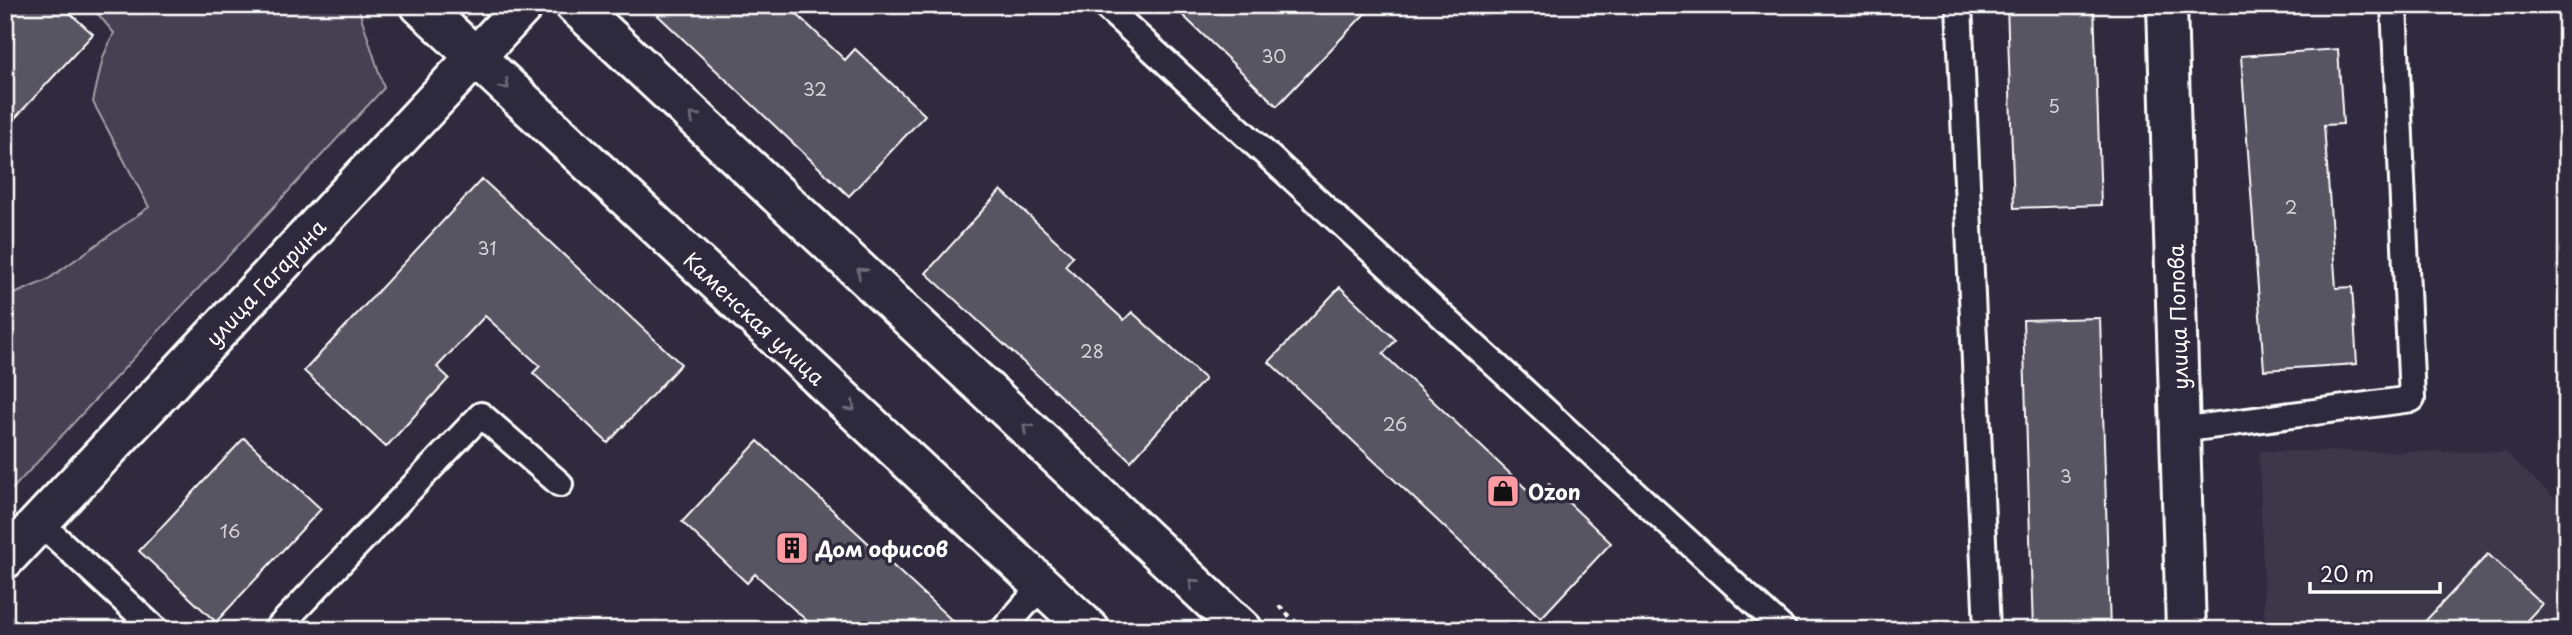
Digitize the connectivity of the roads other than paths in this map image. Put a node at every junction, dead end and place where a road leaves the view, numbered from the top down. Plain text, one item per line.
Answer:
1 (420, 5) edge
2 (524, 5) edge
3 (575, 5) edge
4 (1104, 5) edge
5 (1959, 5) edge
6 (2167, 5) edge
7 (2394, 5) edge
8 (475, 57) junction
9 (2180, 430) junction
10 (560, 484) dead end
11 (39, 522) junction
12 (5, 559) edge
13 (1042, 585) junction
14 (156, 630) edge
15 (276, 630) edge
16 (1003, 630) edge
17 (1090, 630) edge
18 (1243, 630) edge
19 (1784, 630) edge
20 (1987, 630) edge
21 (2186, 630) edge

1 - 8 street, Каменская улица
2 - 8 street, улица Гагарина
18 -> 3 street
4 - 19 lane
5 - 20 lane
6 - 9 street, улица Попова
7 - 9 lane
8 - 11 street, улица Гагарина
8 -> 13 street, Каменская улица
9 - 21 street, улица Попова
10 - 15 lane
11 - 12 street, улица Гагарина
11 - 14 lane
13 - 16 lane
13 - 17 street, Каменская улица

